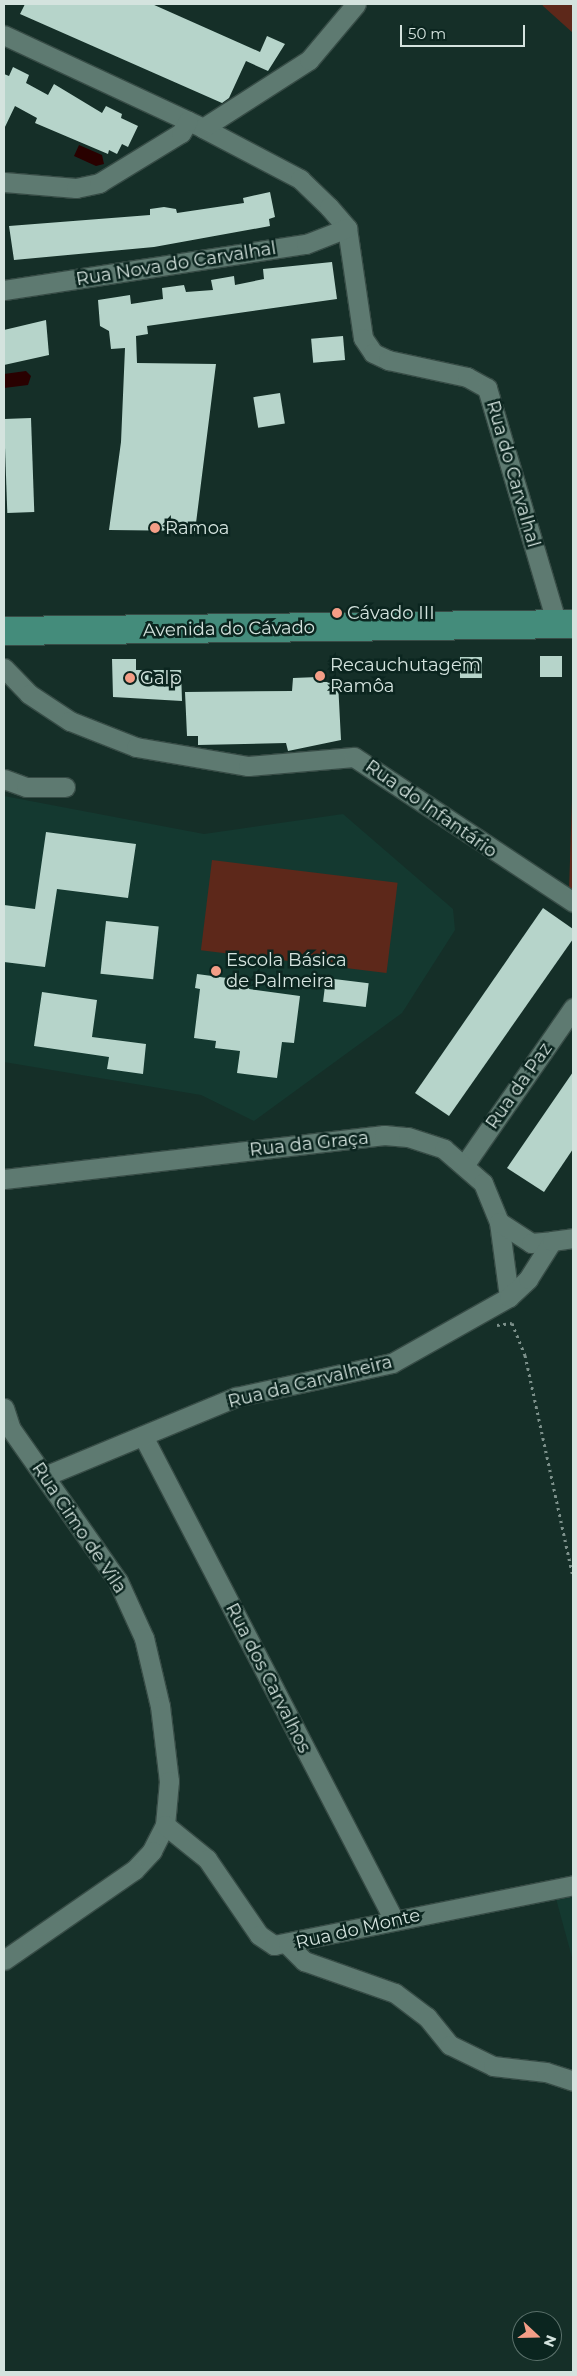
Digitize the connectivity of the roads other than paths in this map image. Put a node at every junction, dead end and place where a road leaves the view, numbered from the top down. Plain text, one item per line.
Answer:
1 (356, 4) edge
2 (4, 35) edge
3 (196, 124) junction
4 (4, 182) edge
5 (346, 228) junction
6 (4, 290) edge
7 (565, 624) edge
8 (4, 631) edge
9 (4, 668) edge
10 (4, 779) edge
11 (65, 787) dead end
12 (573, 902) edge
13 (573, 1008) edge
14 (465, 1164) junction
15 (4, 1179) edge
16 (500, 1222) junction
17 (573, 1238) edge
18 (552, 1240) junction
19 (509, 1297) junction
20 (4, 1408) edge
21 (143, 1436) junction
22 (45, 1476) junction
23 (165, 1825) junction
24 (573, 1885) edge
25 (394, 1920) junction
26 (288, 1945) junction
27 (4, 1960) edge
28 (573, 2081) edge

1 - 3 street
2 - 3 street
3 - 4 street
3 - 5 street
5 - 6 street, Rua Nova do Carvalhal
5 - 7 street, Rua do Carvalhal
7 - 8 main road, Avenida do Cávado
9 - 12 street, Rua do Infantário
10 - 11 street
13 - 14 street, Rua da Paz
14 - 15 street, Rua da Graça
14 - 16 street, Rua da Graça
16 - 18 street
16 - 19 street, Rua da Graça
17 - 18 street
18 - 19 street, Rua da Carvalheira
19 - 21 street, Rua da Carvalheira
20 - 22 street, Rua Cimo de Vila
21 - 22 street, Rua da Carvalheira
21 - 25 street, Rua dos Carvalhos
22 - 23 street, Rua Cimo de Vila
23 - 26 street, Rua do Monte
23 - 27 street, Rua Cimo de Vila
24 - 25 street, Rua do Monte
25 - 26 street, Rua do Monte
26 - 28 street

